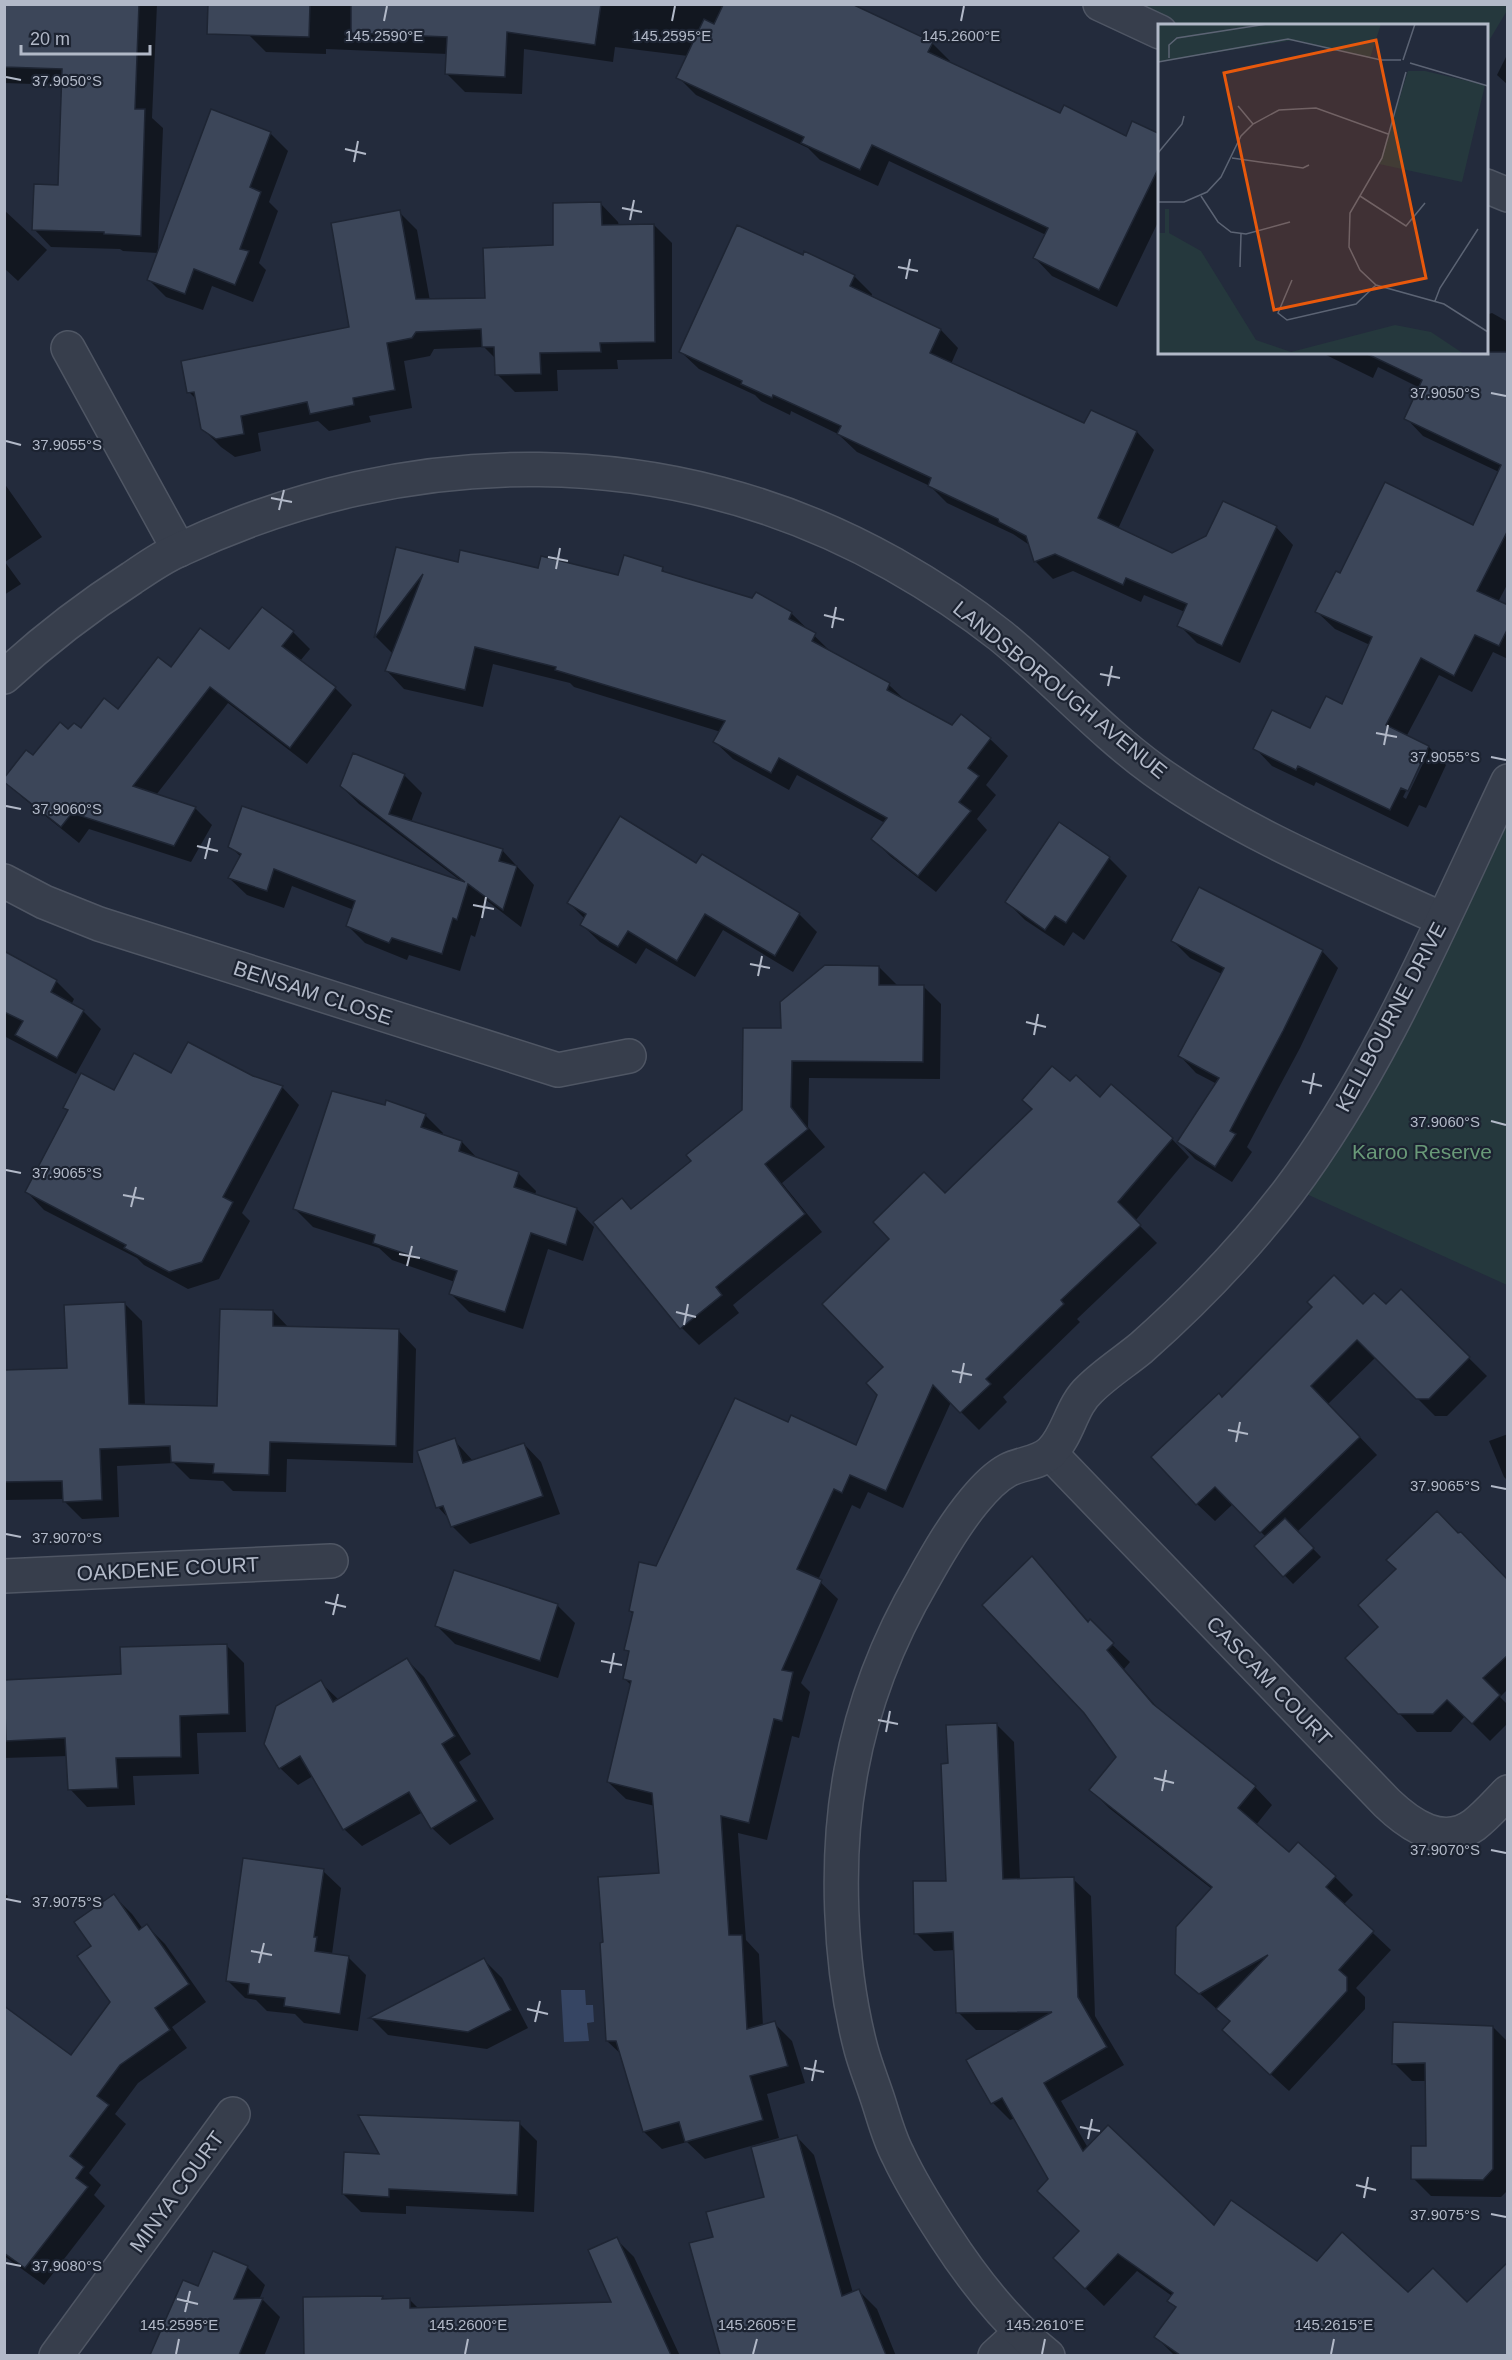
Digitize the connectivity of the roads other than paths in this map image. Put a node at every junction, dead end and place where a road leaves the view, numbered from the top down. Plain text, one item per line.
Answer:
1 (1100, 4) edge
2 (1158, 31) edge
3 (1488, 187) edge
4 (1508, 195) edge
5 (68, 348) dead end
6 (179, 550) junction
7 (4, 678) edge
8 (1508, 781) edge
9 (4, 881) edge
10 (1442, 919) junction
11 (629, 1056) dead end
12 (1050, 1453) junction
13 (331, 1561) dead end
14 (4, 1576) edge
15 (1508, 1792) edge
16 (234, 2114) dead end
17 (1020, 2334) junction
18 (56, 2355) edge
19 (995, 2355) edge
20 (1048, 2355) edge

1 - 2 street
3 - 4 street
5 - 6 street
6 - 7 street, LANDSBOROUGH AVENUE
6 - 10 street, LANDSBOROUGH AVENUE
8 - 10 street, KELLBOURNE DRIVE
9 - 11 street, BENSAM CLOSE
10 - 12 street, KELLBOURNE DRIVE
12 - 15 street, CASCAM COURT
12 - 17 street
13 - 14 street, OAKDENE COURT
16 - 18 street, MINYA COURT
17 - 19 street
17 - 20 street

